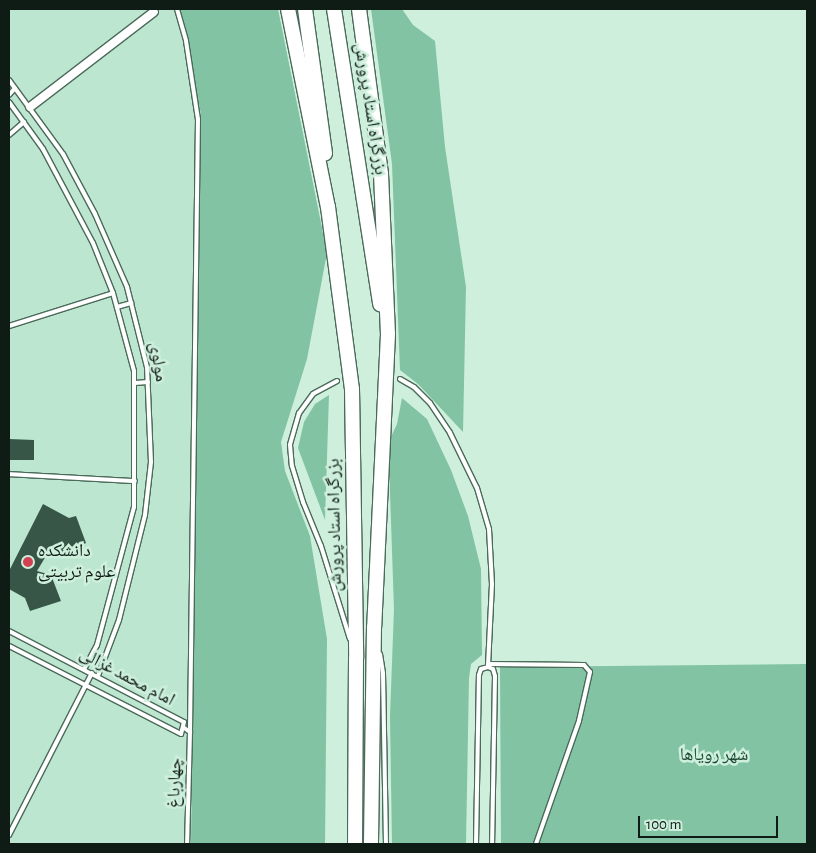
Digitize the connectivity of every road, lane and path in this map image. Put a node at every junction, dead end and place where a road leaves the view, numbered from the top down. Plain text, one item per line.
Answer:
1 (176, 9) edge
2 (288, 9) edge
3 (305, 9) edge
4 (334, 9) edge
5 (359, 9) edge
6 (154, 12) dead end
7 (9, 80) edge
8 (15, 88) junction
9 (9, 94) edge
10 (9, 102) edge
11 (30, 107) junction
12 (24, 122) junction
13 (9, 135) edge
14 (328, 207) junction
15 (113, 293) junction
16 (131, 302) junction
17 (117, 307) junction
18 (9, 326) edge
19 (388, 334) junction
20 (400, 379) dead end
21 (337, 381) dead end
22 (148, 382) junction
23 (135, 383) junction
24 (9, 474) edge
25 (136, 481) junction
26 (374, 627) junction
27 (9, 631) edge
28 (9, 646) edge
29 (356, 658) junction
30 (488, 666) junction
31 (84, 669) junction
32 (92, 673) junction
33 (98, 676) junction
34 (87, 684) junction
35 (183, 727) junction
36 (190, 732) junction
37 (9, 835) edge
38 (187, 844) edge
39 (354, 844) edge
40 (371, 844) edge
41 (386, 844) edge
42 (476, 844) edge
43 (492, 844) edge
44 (536, 844) edge

1 - 36 lane, چهارباغ
2 - 14 highway, بزرگراه استاد پرورش
3 - 14 highway, بزرگراه استاد پرورش
4 - 19 highway, بزرگراه استاد پرورش
5 - 19 highway, بزرگراه استاد پرورش
6 - 11 street
7 - 8 lane, مولوی
8 - 9 lane
8 - 11 lane, مولوی
10 - 12 lane, مولوی
11 - 16 lane, مولوی
12 - 13 lane
12 - 15 lane, مولوی
14 - 29 highway, بزرگراه استاد پرورش
15 - 17 lane, مولوی
15 - 18 lane
16 - 17 lane
16 - 22 lane, مولوی
17 - 23 lane, مولوی
19 - 26 highway, بزرگراه استاد پرورش
20 - 30 lane
21 - 29 lane
22 - 23 lane
22 - 33 lane, مولوی
23 - 25 lane, مولوی
24 - 25 lane
25 - 31 lane, مولوی
26 - 40 highway, بزرگراه استاد پرورش
26 - 41 lane
27 - 31 lane, امام محمد غزالی
28 - 34 lane, امام محمد غزالی
29 - 39 highway, بزرگراه استاد پرورش
30 - 42 lane
30 - 43 lane
30 - 44 lane
31 - 32 lane, امام محمد غزالی
32 - 33 lane, امام محمد غزالی
32 - 34 lane
33 - 35 lane, امام محمد غزالی
34 - 35 lane, امام محمد غزالی
34 - 37 lane
35 - 36 lane
36 - 38 lane, چهارباغ

